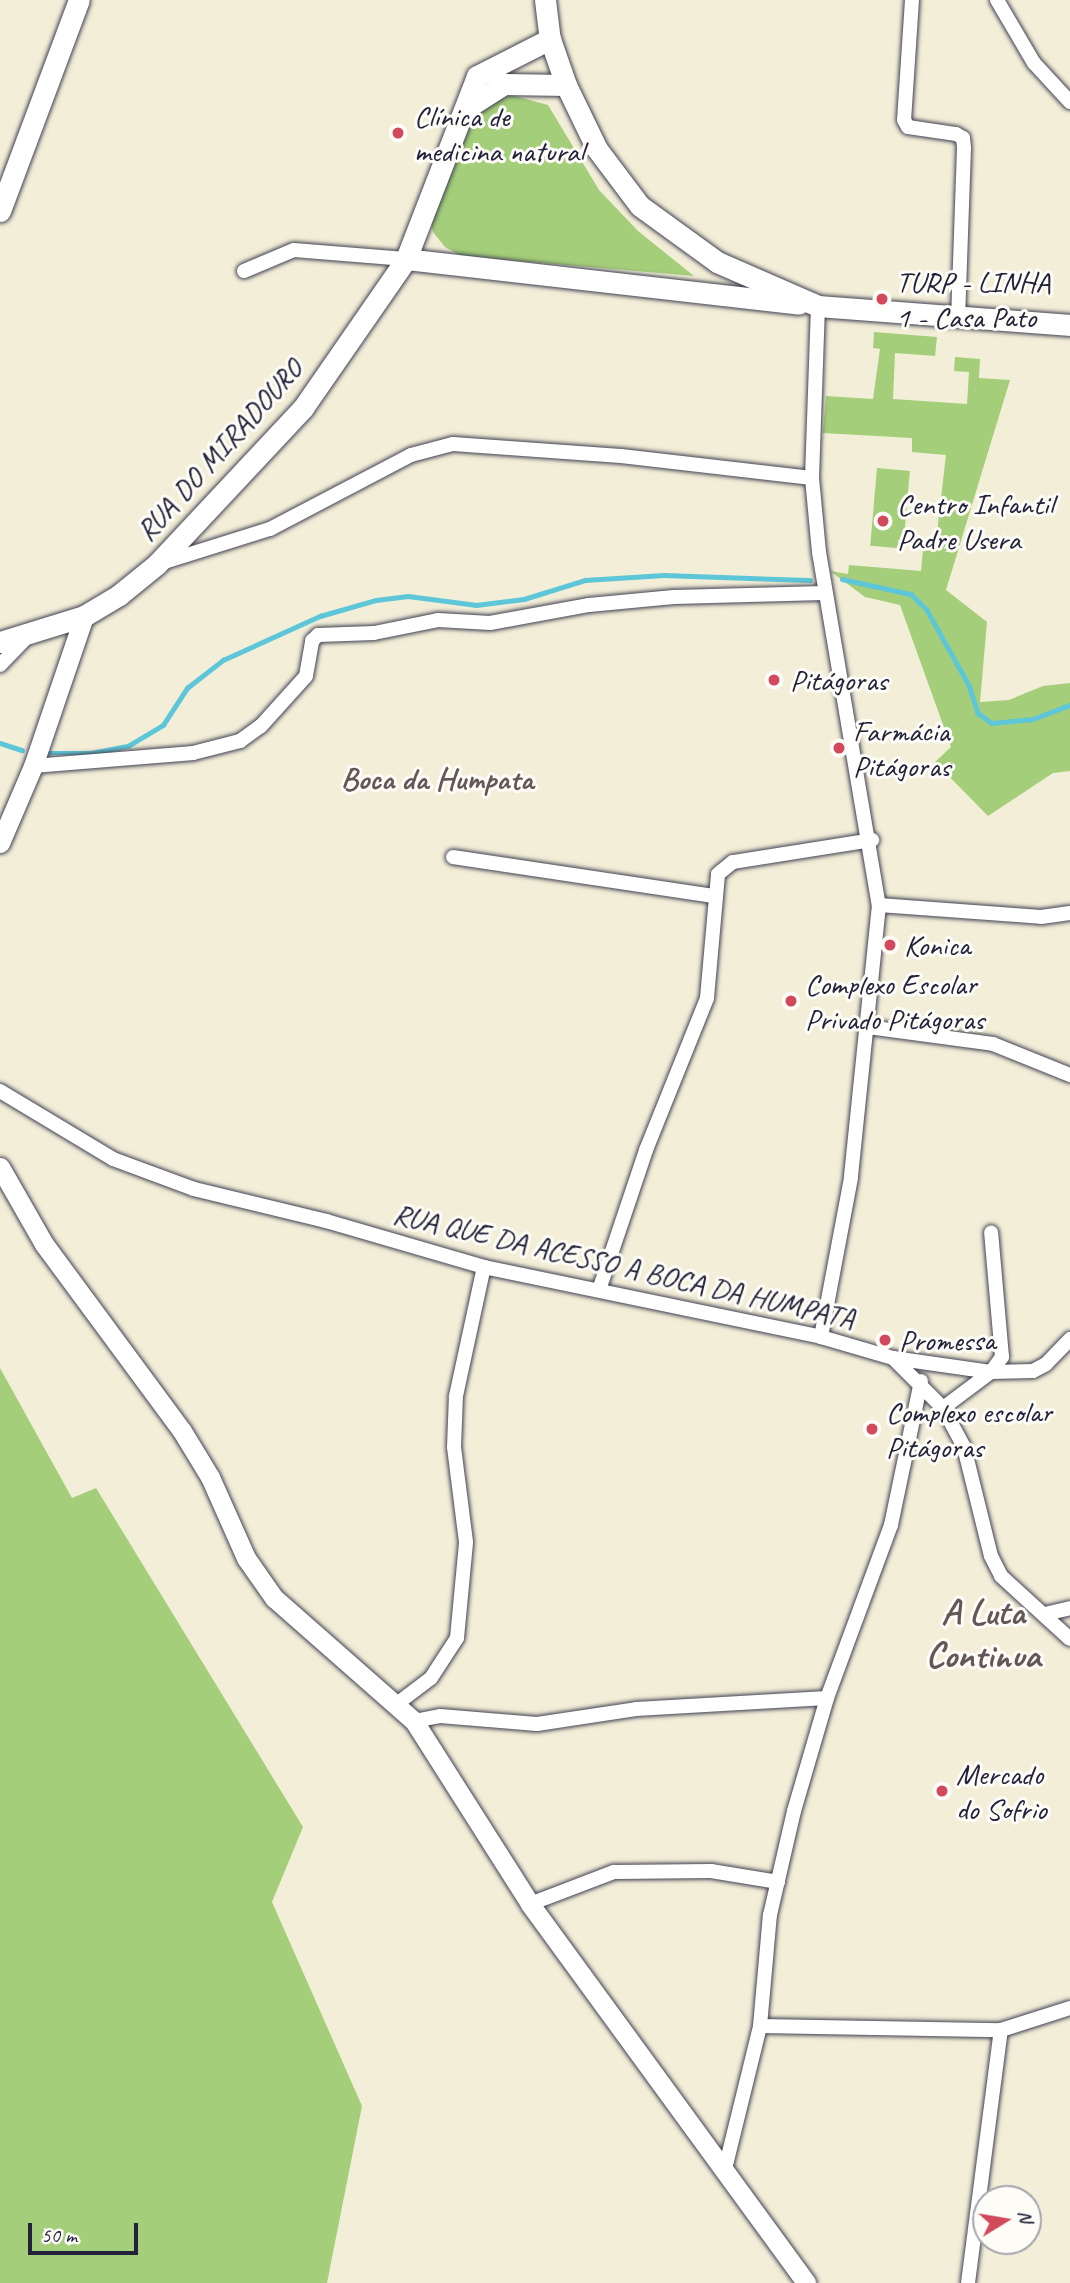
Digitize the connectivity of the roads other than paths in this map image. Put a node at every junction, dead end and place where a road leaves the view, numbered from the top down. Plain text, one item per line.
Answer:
1 (79, 0) edge
2 (545, 0) edge
3 (912, 0) edge
4 (997, 0) edge
5 (550, 39) junction
6 (566, 85) junction
7 (1070, 102) edge
8 (465, 109) junction
9 (0, 211) edge
10 (406, 259) junction
11 (244, 271) dead end
12 (818, 306) junction
13 (958, 317) junction
14 (1070, 325) edge
15 (812, 478) junction
16 (157, 565) junction
17 (824, 593) junction
18 (84, 616) junction
19 (29, 635) junction
20 (0, 642) edge
21 (0, 665) edge
22 (33, 766) junction
23 (872, 840) junction
24 (0, 844) edge
25 (453, 857) dead end
26 (716, 896) junction
27 (879, 905) junction
28 (1070, 913) edge
29 (868, 1027) junction
30 (1070, 1075) edge
31 (0, 1091) edge
32 (0, 1167) edge
33 (991, 1232) dead end
34 (484, 1267) junction
35 (599, 1290) junction
36 (821, 1337) junction
37 (1070, 1339) edge
38 (893, 1358) junction
39 (990, 1372) junction
40 (921, 1381) junction
41 (943, 1408) junction
42 (1070, 1608) edge
43 (1045, 1614) junction
44 (1070, 1639) edge
45 (827, 1698) junction
46 (398, 1703) junction
47 (414, 1721) junction
48 (778, 1882) junction
49 (530, 1904) junction
50 (1070, 2008) edge
51 (760, 2026) junction
52 (1001, 2030) junction
53 (724, 2173) junction
54 (806, 2283) edge
55 (968, 2283) edge

1 - 9 main road
2 - 5 main road
3 - 13 street
4 - 7 street
5 - 6 main road
5 - 8 main road, RUA DO MIRADOURO
6 - 8 main road
6 - 12 main road
8 - 10 main road, RUA DO MIRADOURO
10 - 11 street
10 - 12 main road
10 - 16 main road, RUA DO MIRADOURO
12 - 13 main road
12 - 15 street
13 - 14 main road
15 - 16 street
15 - 17 street
16 - 18 main road, RUA DO MIRADOURO
17 - 22 street
17 - 23 street
18 - 19 main road, RUA DO MIRADOURO
18 - 22 street
19 - 20 main road, RUA DO MIRADOURO
19 - 21 street
22 - 24 street
23 - 26 street
23 - 27 street
25 - 26 street
26 - 35 street
27 - 28 street
27 - 29 street
29 - 30 street
29 - 36 street
31 - 34 street, RUA QUE DA ACESSO A BOCA DA HUMPATA
32 - 46 street
33 - 39 street
34 - 35 street, RUA QUE DA ACESSO A BOCA DA HUMPATA
34 - 46 street
35 - 36 street, RUA QUE DA ACESSO A BOCA DA HUMPATA
36 - 38 street, RUA QUE DA ACESSO A BOCA DA HUMPATA
37 - 39 street
38 - 39 street
38 - 40 street, RUA QUE DA ACESSO A BOCA DA HUMPATA
39 - 41 street
40 - 41 street, RUA QUE DA ACESSO A BOCA DA HUMPATA
40 - 45 street
41 - 43 street, RUA QUE DA ACESSO A BOCA DA HUMPATA
42 - 43 street
43 - 44 street, RUA QUE DA ACESSO A BOCA DA HUMPATA
45 - 47 street
45 - 48 street
46 - 47 street
47 - 49 street
48 - 49 street
48 - 51 street
49 - 53 street
50 - 52 street
51 - 52 street
51 - 53 street
52 - 55 street
53 - 54 street

